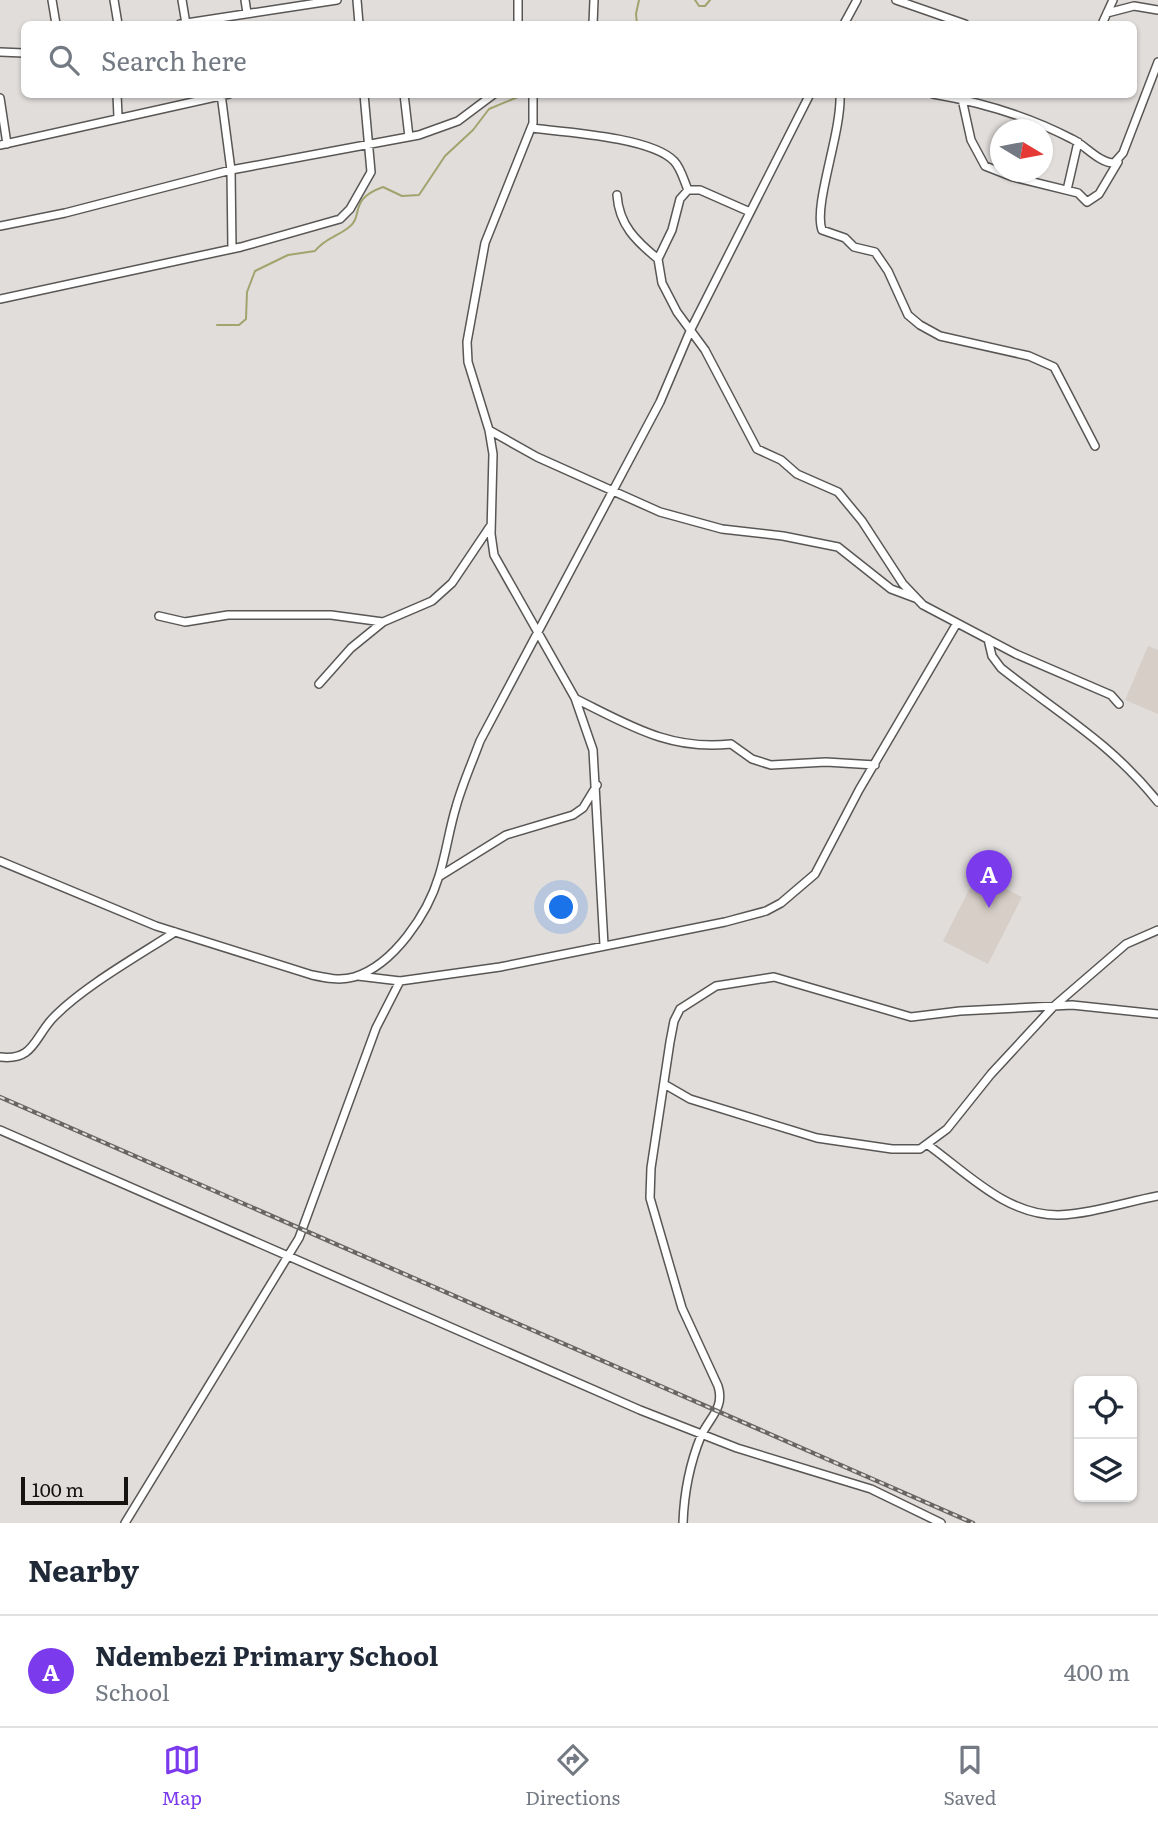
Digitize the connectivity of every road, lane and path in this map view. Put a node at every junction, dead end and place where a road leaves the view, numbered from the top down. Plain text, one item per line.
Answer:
1 (52, 0) edge
2 (114, 0) edge
3 (181, 0) edge
4 (245, 0) edge
5 (337, 0) edge
6 (357, 0) edge
7 (518, 0) edge
8 (594, 0) edge
9 (857, 0) edge
10 (896, 0) edge
11 (1113, 0) edge
12 (323, 1) edge
13 (1158, 10) edge
14 (247, 13) junction
15 (1107, 13) junction
16 (56, 21) edge
17 (118, 21) edge
18 (185, 21) edge
19 (208, 21) edge
20 (359, 21) edge
21 (518, 21) edge
22 (593, 21) edge
23 (846, 21) edge
24 (956, 21) edge
25 (1103, 21) edge
26 (0, 52) edge
27 (21, 53) edge
28 (1158, 64) edge
29 (0, 98) edge
30 (117, 98) edge
31 (210, 98) edge
32 (224, 98) edge
33 (364, 98) edge
34 (404, 98) edge
35 (490, 98) edge
36 (533, 98) edge
37 (808, 98) edge
38 (840, 98) edge
39 (956, 98) edge
40 (962, 99) junction
41 (118, 117) junction
42 (531, 128) junction
43 (409, 137) junction
44 (1078, 142) junction
45 (3, 144) edge
46 (368, 146) junction
47 (1118, 162) junction
48 (231, 170) junction
49 (688, 190) junction
50 (1068, 190) junction
51 (617, 195) dead end
52 (750, 212) junction
53 (0, 226) edge
54 (232, 249) junction
55 (658, 259) junction
56 (0, 299) edge
57 (691, 329) junction
58 (489, 430) junction
59 (1095, 446) dead end
60 (614, 492) junction
61 (491, 525) junction
62 (915, 599) junction
63 (159, 616) dead end
64 (383, 622) junction
65 (957, 623) junction
66 (539, 635) junction
67 (988, 639) junction
68 (318, 684) dead end
69 (575, 698) junction
70 (1119, 705) dead end
71 (875, 765) junction
72 (597, 784) junction
73 (1158, 802) edge
74 (0, 861) edge
75 (439, 877) junction
76 (1158, 930) edge
77 (175, 932) junction
78 (604, 945) junction
79 (357, 976) junction
80 (400, 981) junction
81 (1053, 1007) junction
82 (1158, 1014) edge
83 (0, 1057) edge
84 (664, 1084) junction
85 (0, 1130) edge
86 (928, 1145) junction
87 (1158, 1196) edge
88 (289, 1255) junction
89 (702, 1435) junction
90 (125, 1523) edge
91 (683, 1523) edge
92 (941, 1523) edge

1 - 16 street
2 - 17 street
3 - 18 street
4 - 14 street
5 - 12 street
6 - 20 street
7 - 21 street
8 - 22 street
9 - 23 street
10 - 24 street
11 - 15 street
12 - 14 street
13 - 15 street
14 - 19 street
15 - 25 street
26 - 27 street
28 - 47 street
29 - 45 street
30 - 41 street
31 - 41 street
32 - 48 street
33 - 46 street
34 - 43 street
35 - 43 street
36 - 42 street
37 - 52 street
38 - 59 street
39 - 40 street
40 - 44 street
40 - 50 street
41 - 45 street
42 - 49 street
42 - 58 street
43 - 46 street
44 - 47 street
44 - 50 street
46 - 48 street
46 - 54 street
47 - 50 street
48 - 53 street
48 - 54 street
49 - 52 street
49 - 55 street
51 - 55 street
52 - 57 street
54 - 56 street
55 - 57 street
57 - 60 street
57 - 62 street
58 - 60 street
58 - 61 street
60 - 62 street
60 - 66 street
61 - 64 street
61 - 66 street
62 - 65 street
63 - 64 street
64 - 68 street
65 - 67 street
65 - 71 street
66 - 69 street
66 - 75 street
67 - 70 street
67 - 73 street
69 - 71 street
69 - 72 street
71 - 78 street
72 - 75 street
72 - 78 street
74 - 77 street
75 - 79 street
76 - 81 street
77 - 79 street
77 - 83 street
78 - 80 street
79 - 80 street
80 - 88 street
81 - 82 street
81 - 84 street
81 - 86 street
84 - 86 street
84 - 89 street
85 - 88 street
86 - 87 street
88 - 89 street
88 - 90 street
89 - 91 street
89 - 92 street

